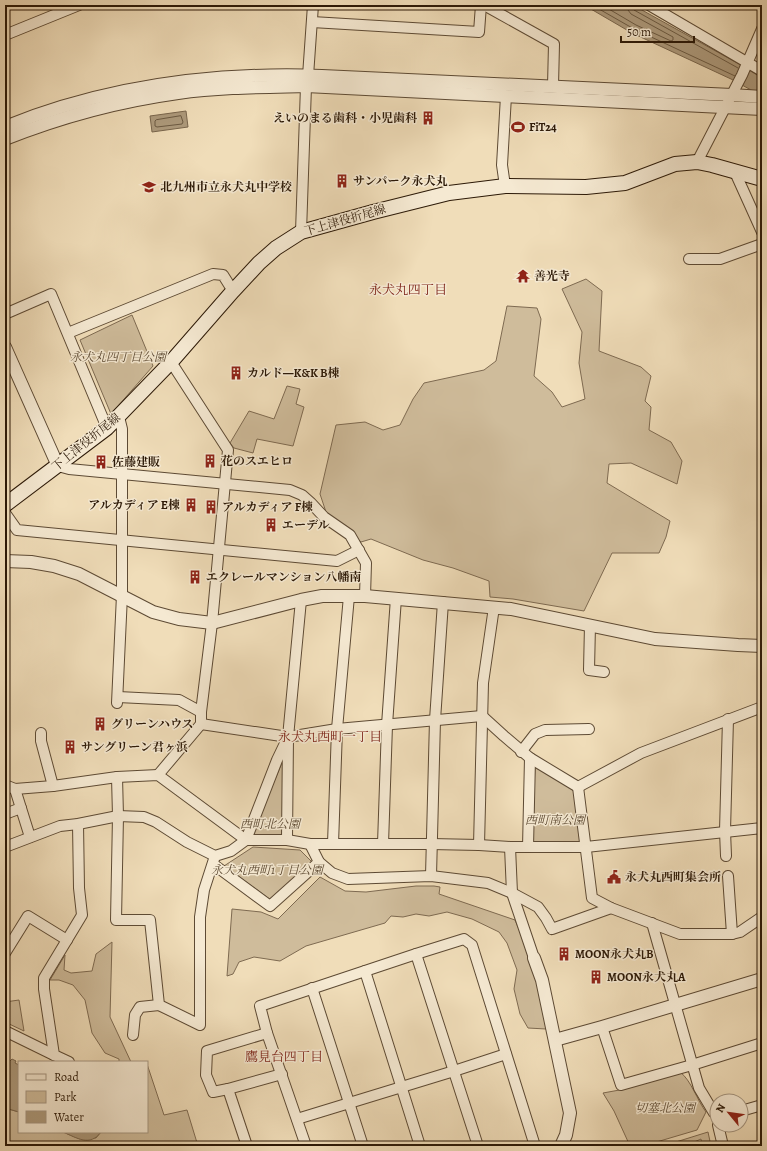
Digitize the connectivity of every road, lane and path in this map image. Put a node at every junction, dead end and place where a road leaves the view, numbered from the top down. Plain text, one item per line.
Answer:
1 (79, 5) edge
2 (313, 5) edge
3 (481, 5) edge
4 (484, 5) edge
5 (649, 5) edge
6 (312, 22) junction
7 (762, 29) edge
8 (5, 35) edge
9 (748, 62) junction
10 (762, 71) edge
11 (307, 81) junction
12 (553, 86) junction
13 (734, 90) junction
14 (506, 96) junction
15 (759, 105) edge
16 (725, 106) junction
17 (5, 126) edge
18 (5, 139) edge
19 (697, 162) junction
20 (734, 170) junction
21 (762, 180) edge
22 (505, 186) junction
23 (301, 232) junction
24 (762, 232) edge
25 (762, 244) edge
26 (689, 258) dead end
27 (233, 291) junction
28 (5, 314) edge
29 (68, 333) junction
30 (5, 347) edge
31 (171, 362) junction
32 (119, 417) junction
33 (107, 428) junction
34 (58, 466) junction
35 (122, 474) junction
36 (225, 483) junction
37 (5, 506) edge
38 (5, 514) edge
39 (122, 540) junction
40 (220, 549) junction
41 (359, 550) junction
42 (5, 560) edge
43 (122, 595) junction
44 (349, 596) junction
45 (365, 596) junction
46 (396, 598) junction
47 (301, 600) junction
48 (443, 602) junction
49 (494, 607) junction
50 (212, 623) junction
51 (590, 625) junction
52 (762, 646) edge
53 (604, 672) dead end
54 (762, 707) edge
55 (201, 712) junction
56 (482, 716) junction
57 (728, 719) junction
58 (435, 720) junction
59 (201, 724) junction
60 (386, 725) junction
61 (337, 729) junction
62 (589, 730) dead end
63 (41, 733) dead end
64 (288, 737) junction
65 (521, 752) junction
66 (530, 758) junction
67 (158, 775) junction
68 (117, 777) junction
69 (5, 785) edge
70 (53, 786) junction
71 (578, 786) junction
72 (15, 789) junction
73 (21, 808) junction
74 (5, 814) edge
75 (118, 816) junction
76 (78, 824) junction
77 (762, 828) edge
78 (725, 831) junction
79 (30, 837) junction
80 (246, 840) junction
81 (287, 840) junction
82 (310, 844) junction
83 (333, 844) junction
84 (383, 844) junction
85 (431, 844) junction
86 (479, 845) junction
87 (5, 847) edge
88 (510, 847) junction
89 (528, 847) junction
90 (586, 847) junction
91 (726, 856) dead end
92 (214, 860) junction
93 (319, 862) junction
94 (431, 876) junction
95 (728, 876) dead end
96 (512, 893) junction
97 (611, 908) junction
98 (762, 917) edge
99 (652, 923) junction
100 (732, 934) junction
101 (67, 940) junction
102 (5, 954) edge
103 (416, 954) junction
104 (534, 958) joint
105 (365, 970) junction
106 (762, 979) edge
107 (312, 988) junction
108 (159, 1005) junction
109 (676, 1005) junction
110 (602, 1027) junction
111 (5, 1031) edge
112 (267, 1033) junction
113 (133, 1035) dead end
114 (554, 1040) junction
115 (762, 1043) edge
116 (506, 1054) junction
117 (54, 1055) junction
118 (67, 1061) edge
119 (692, 1065) junction
120 (454, 1071) junction
121 (282, 1074) junction
122 (402, 1087) junction
123 (228, 1089) junction
124 (349, 1103) junction
125 (709, 1105) edge
126 (762, 1106) edge
127 (749, 1109) edge
128 (297, 1119) junction
129 (720, 1133) edge
130 (247, 1146) edge
131 (306, 1146) edge
132 (363, 1146) edge
133 (420, 1146) edge
134 (478, 1146) edge
135 (535, 1146) edge
136 (561, 1146) edge
137 (723, 1146) edge

1 - 8 street
2 - 6 street
3 - 6 street
4 - 12 street
5 - 9 street
6 - 11 street
7 - 9 street
9 - 10 street
9 - 13 street
11 - 12 street
11 - 14 street
11 - 17 street
11 - 18 street
11 - 23 street
12 - 13 street
13 - 15 street
13 - 16 street
14 - 16 street
14 - 22 street
15 - 16 street
16 - 19 street
19 - 20 main road, 下上津役折尾線
19 - 22 main road, 下上津役折尾線
20 - 21 main road, 下上津役折尾線
20 - 24 street
22 - 23 main road, 下上津役折尾線
23 - 27 main road, 下上津役折尾線
25 - 26 street
27 - 29 street
27 - 31 main road, 下上津役折尾線
28 - 29 street
29 - 33 street
30 - 34 street
31 - 32 main road, 下上津役折尾線
31 - 36 street
32 - 33 main road, 下上津役折尾線
32 - 35 street
33 - 34 main road, 下上津役折尾線
34 - 35 street
34 - 37 main road, 下上津役折尾線
35 - 36 street
35 - 39 street
36 - 40 street
36 - 41 street
38 - 39 street
39 - 40 street
39 - 43 street
40 - 41 street
40 - 50 street
41 - 45 street
42 - 43 street
43 - 50 street
43 - 55 street
44 - 45 street
44 - 47 street
44 - 61 street
45 - 46 street
46 - 48 street
46 - 60 street
47 - 50 street
47 - 64 street
48 - 49 street
48 - 58 street
49 - 51 street
49 - 56 street
50 - 55 street
51 - 52 street
51 - 53 street
54 - 57 street
55 - 59 street
56 - 58 street
56 - 65 street
56 - 86 street
57 - 71 street
57 - 78 street
58 - 60 street
58 - 85 street
59 - 64 street
59 - 67 street
60 - 61 street
60 - 84 street
61 - 64 street
61 - 83 street
62 - 65 street
63 - 70 street
64 - 80 street
64 - 81 street
65 - 66 street
66 - 71 street
66 - 89 street
67 - 68 street
67 - 80 street
68 - 70 street
68 - 75 street
69 - 72 street
70 - 72 street
71 - 90 street
72 - 73 street
73 - 74 street
73 - 79 street
75 - 76 street
75 - 92 street
75 - 108 street
76 - 79 street
76 - 101 street
77 - 78 street
78 - 90 street
78 - 91 street
79 - 87 street
80 - 81 street
80 - 92 street
81 - 82 street
82 - 83 street
82 - 93 street
83 - 84 street
84 - 85 street
85 - 86 street
85 - 94 street
86 - 88 street
88 - 89 street
88 - 96 street
89 - 90 street
90 - 97 street
92 - 93 street
92 - 108 street
93 - 94 street
94 - 96 street
95 - 100 street
96 - 97 street
96 - 104 street
97 - 99 street
98 - 100 street
99 - 100 street
99 - 109 street
101 - 102 street
101 - 117 street
103 - 105 street
103 - 116 street
103 - 120 street
104 - 114 street
105 - 107 street
105 - 122 street
106 - 109 street
107 - 112 street
107 - 124 street
108 - 113 street
109 - 110 street
109 - 119 street
110 - 114 street
110 - 119 street
111 - 117 street
112 - 121 street
112 - 123 street
114 - 136 street
115 - 119 street
116 - 120 street
116 - 135 street
117 - 118 street
119 - 125 street
120 - 122 street
120 - 134 street
121 - 123 street
121 - 128 street
122 - 124 street
122 - 133 street
123 - 130 street
124 - 128 street
124 - 132 street
126 - 127 street
128 - 131 street
129 - 137 street

